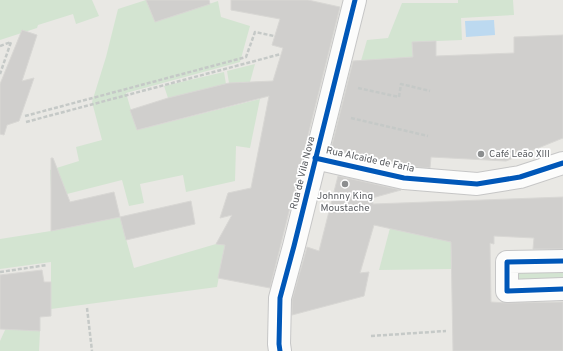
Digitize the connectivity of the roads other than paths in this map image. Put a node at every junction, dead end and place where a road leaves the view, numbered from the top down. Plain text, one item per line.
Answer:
1 (355, 0) edge
2 (315, 158) junction
3 (563, 163) edge
4 (563, 261) edge
5 (563, 289) edge
6 (280, 351) edge

1 - 2 street, Rua de Vila Nova
2 - 3 street, Rua Alcaide de Faria
2 - 6 street, Rua de Vila Nova
4 - 5 street

